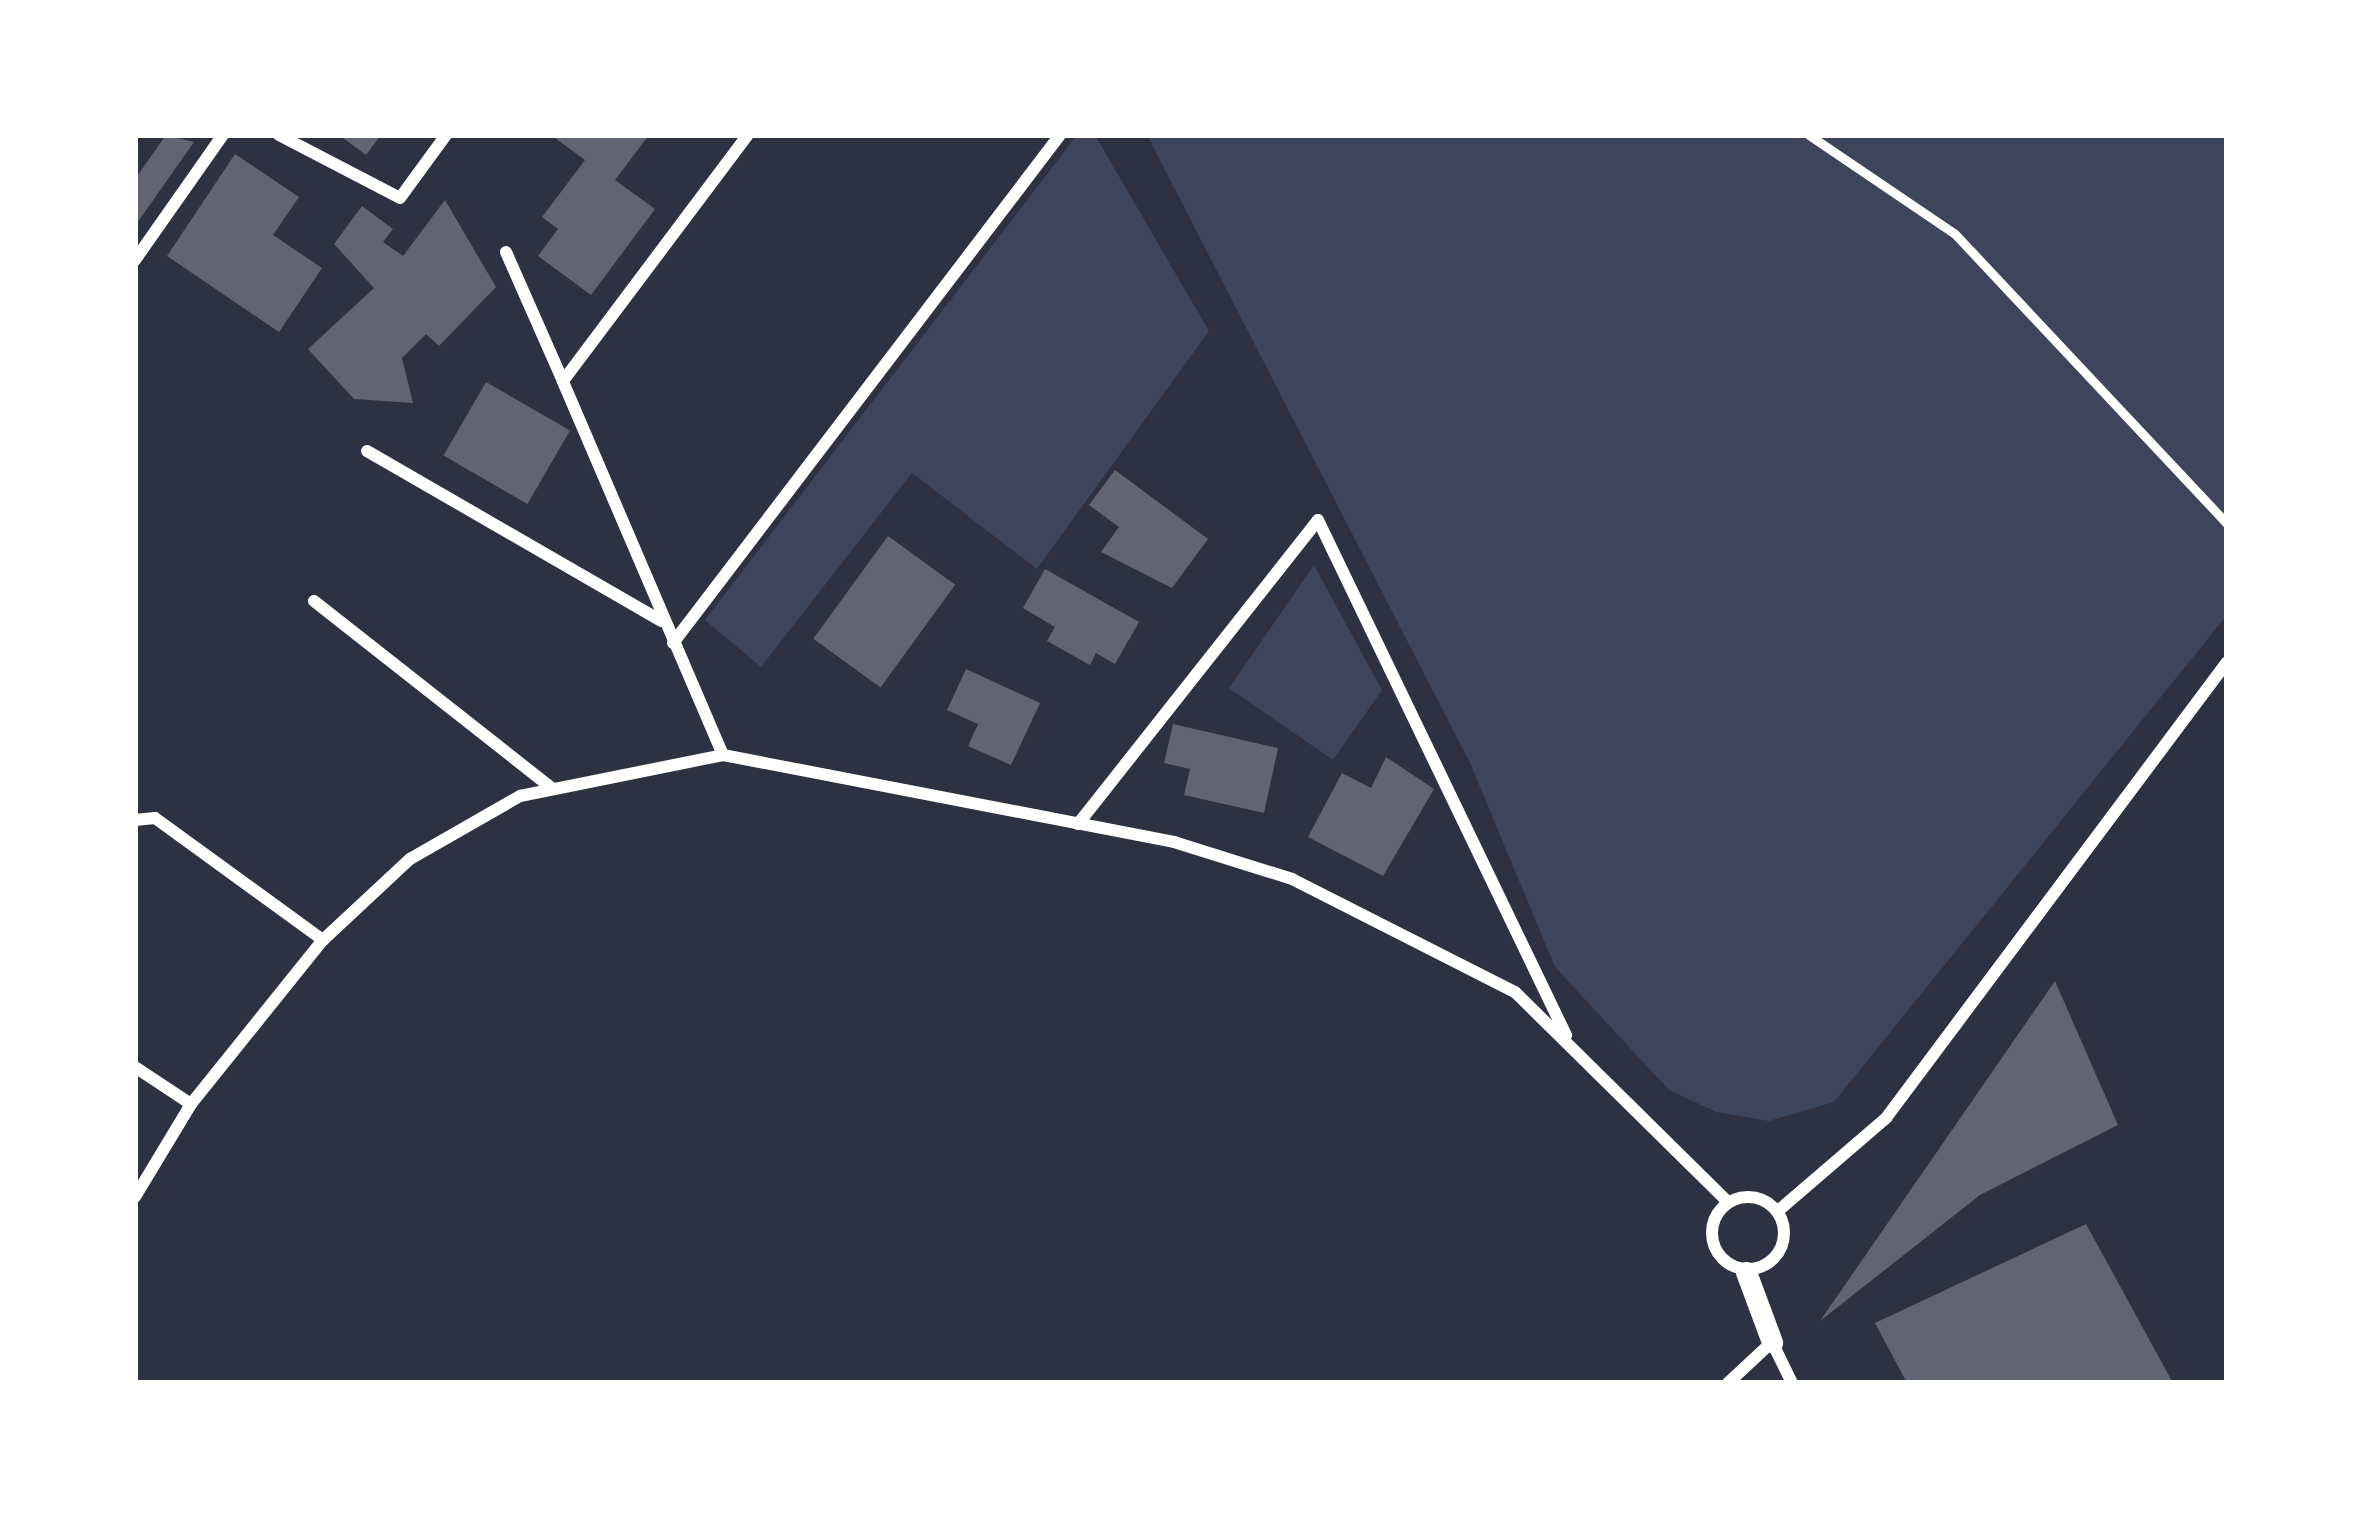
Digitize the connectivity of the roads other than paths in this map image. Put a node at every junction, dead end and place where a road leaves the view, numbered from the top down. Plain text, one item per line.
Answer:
1 (224, 135) edge
2 (279, 135) edge
3 (446, 135) edge
4 (748, 135) edge
5 (1060, 135) edge
6 (1809, 135) edge
7 (506, 252) dead end
8 (135, 260) edge
9 (563, 381) junction
10 (367, 451) dead end
11 (2227, 524) edge
12 (314, 602) dead end
13 (664, 622) junction
14 (674, 643) junction
15 (2227, 662) edge
16 (723, 754) junction
17 (554, 789) junction
18 (135, 820) edge
19 (1078, 824) junction
20 (323, 940) junction
21 (1571, 1044) junction
22 (135, 1067) edge
23 (191, 1104) junction
24 (135, 1197) edge
25 (1729, 1202) junction
26 (1778, 1211) junction
27 (1746, 1272) junction
28 (1772, 1342) junction
29 (1728, 1383) edge
30 (1792, 1383) edge

1 - 8 street
2 - 3 street
4 - 9 street
5 - 14 street
6 - 11 lane
7 - 9 street
9 - 13 street
10 - 13 street
12 - 17 street
13 - 14 street
14 - 16 street
15 - 26 street
16 - 17 street
16 - 19 street
17 - 20 street
18 - 20 street
19 - 21 street
19 - 21 street
20 - 23 street
21 - 25 street
22 - 23 street
23 - 24 street
25 - 26 street
25 - 27 street
26 - 27 street
27 - 28 street
28 - 29 street
28 - 30 street

